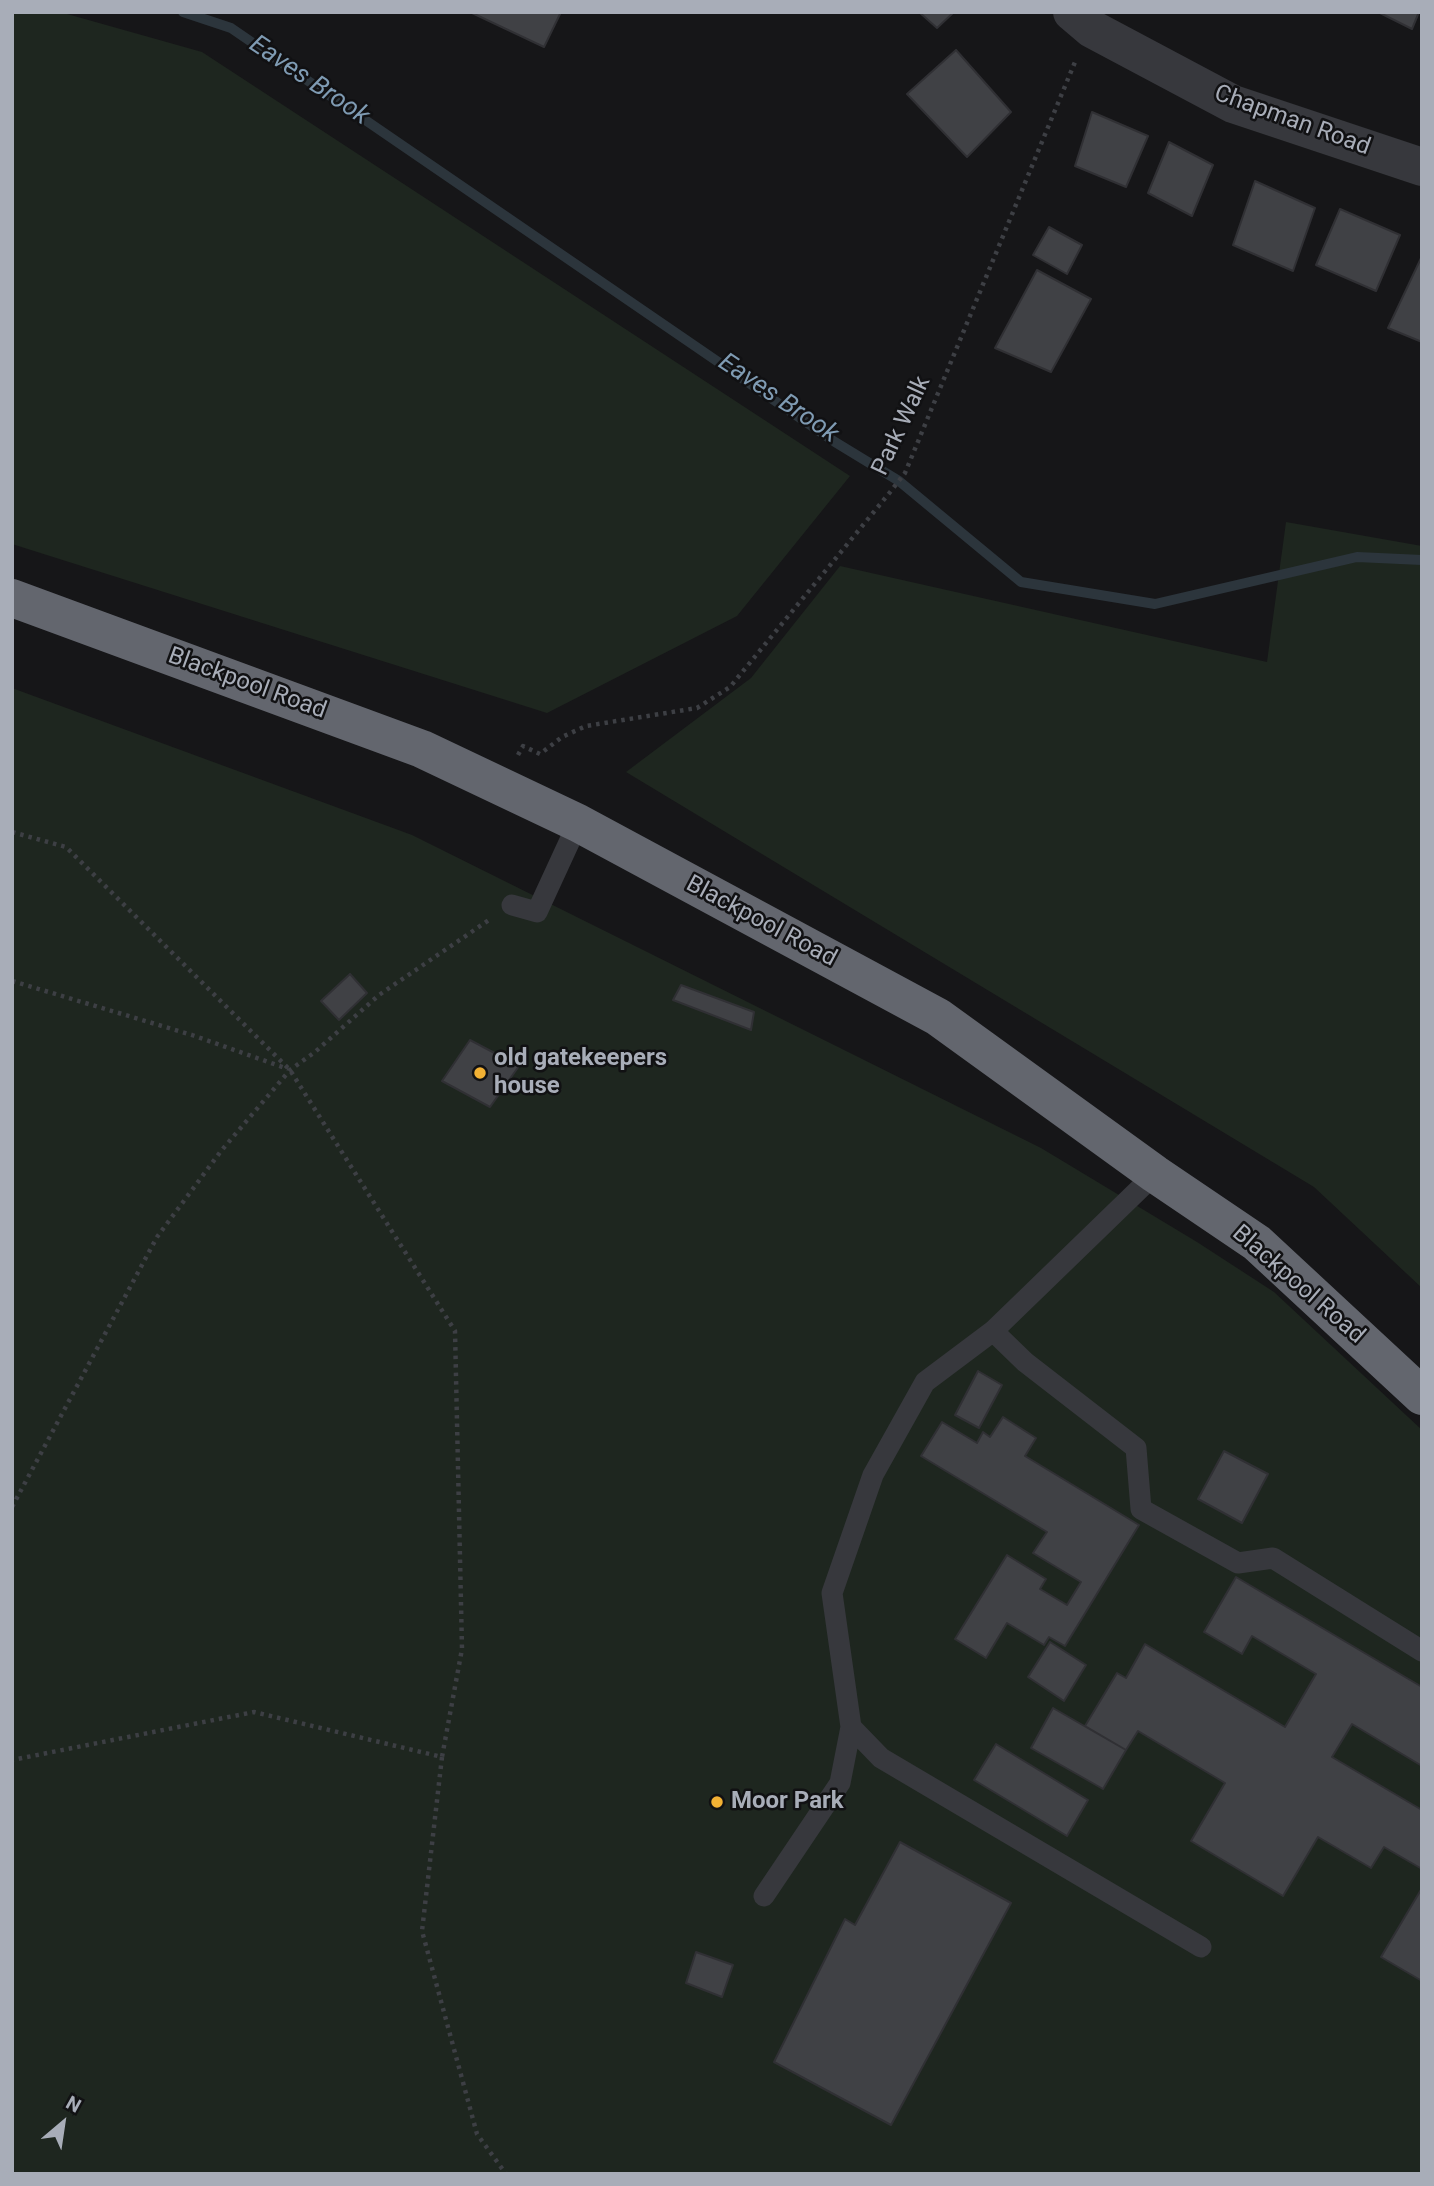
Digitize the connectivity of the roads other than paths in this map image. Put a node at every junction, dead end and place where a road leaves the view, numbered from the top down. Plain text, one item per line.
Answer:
1 (1082, 21) edge
2 (1422, 167) edge
3 (12, 598) edge
4 (578, 823) junction
5 (512, 905) road end
6 (1155, 1174) junction
7 (993, 1331) junction
8 (1422, 1396) edge
9 (1422, 1651) edge
10 (851, 1727) junction
11 (764, 1896) dead end
12 (1201, 1947) dead end

1 - 2 street, Chapman Road
3 - 4 highway, Blackpool Road
4 - 5 lane
4 - 6 highway, Blackpool Road
6 - 7 lane
6 - 8 highway, Blackpool Road
7 - 9 lane
7 - 10 lane
10 - 11 lane
10 - 12 lane

